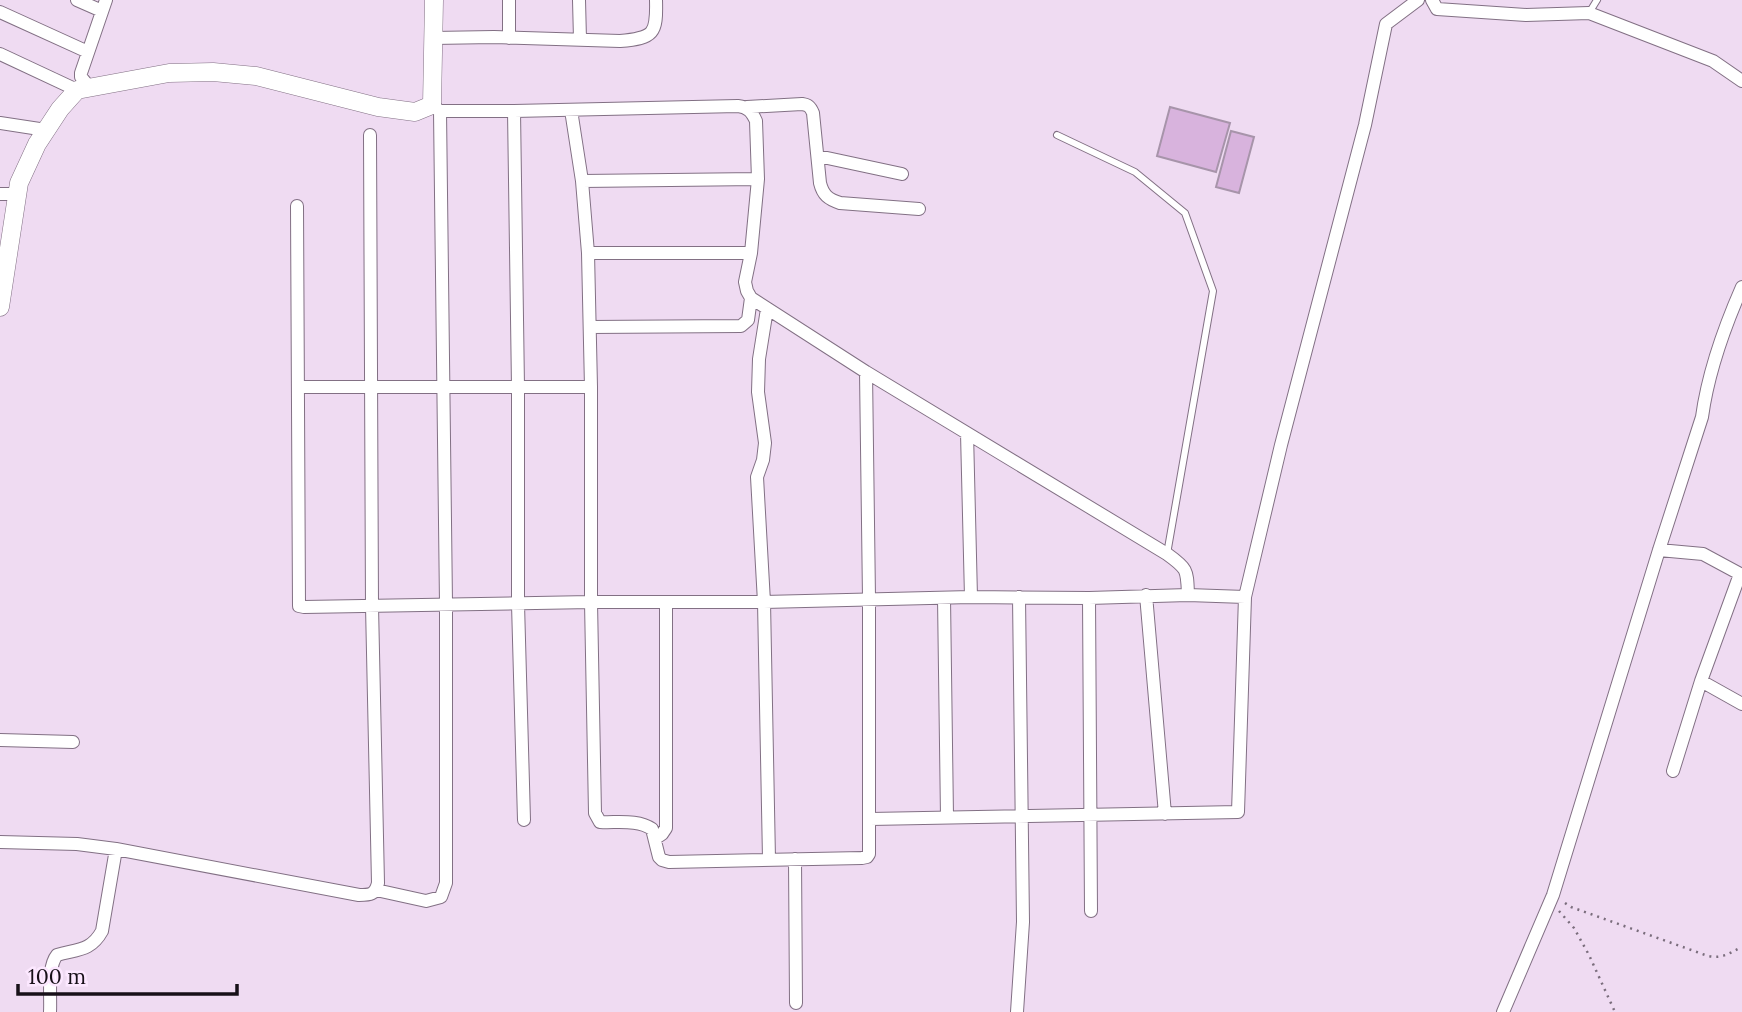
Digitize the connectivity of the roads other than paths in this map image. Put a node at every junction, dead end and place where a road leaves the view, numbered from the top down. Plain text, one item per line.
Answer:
1 (77, 0) edge
2 (434, 0) edge
3 (509, 0) edge
4 (579, 0) edge
5 (656, 0) edge
6 (1418, 0) edge
7 (1432, 0) edge
8 (1597, 0) edge
9 (104, 6) edge
10 (1492, 7) edge
11 (0, 12) edge
12 (1589, 13) junction
13 (433, 38) junction
14 (509, 38) junction
15 (580, 39) junction
16 (88, 52) junction
17 (0, 54) edge
18 (1742, 81) edge
19 (84, 89) junction
20 (747, 107) junction
21 (436, 108) junction
22 (571, 110) junction
23 (514, 111) junction
24 (0, 123) edge
25 (46, 131) junction
26 (370, 135) dead end
27 (1057, 135) dead end
28 (818, 156) junction
29 (902, 174) dead end
30 (758, 179) junction
31 (582, 181) junction
32 (9, 194) edge
33 (297, 206) dead end
34 (919, 209) dead end
35 (588, 253) junction
36 (751, 253) junction
37 (2, 280) edge
38 (1742, 288) edge
39 (751, 298) junction
40 (0, 307) edge
41 (767, 309) junction
42 (590, 327) junction
43 (866, 372) junction
44 (443, 386) junction
45 (298, 387) junction
46 (371, 387) junction
47 (518, 387) junction
48 (591, 387) junction
49 (967, 433) junction
50 (1659, 550) junction
51 (1167, 554) junction
52 (1741, 574) edge
53 (1146, 595) junction
54 (1188, 595) junction
55 (971, 597) junction
56 (1018, 597) junction
57 (1245, 597) junction
58 (869, 598) junction
59 (944, 598) junction
60 (1089, 598) junction
61 (591, 602) junction
62 (666, 602) junction
63 (764, 602) junction
64 (446, 604) junction
65 (518, 604) junction
66 (372, 606) junction
67 (1701, 681) junction
68 (1742, 704) edge
69 (0, 740) edge
70 (73, 741) dead end
71 (1673, 771) dead end
72 (1165, 814) junction
73 (1021, 816) junction
74 (1090, 816) junction
75 (947, 817) junction
76 (870, 819) junction
77 (524, 820) dead end
78 (656, 838) junction
79 (0, 842) edge
80 (116, 849) junction
81 (769, 859) junction
82 (795, 859) junction
83 (376, 890) junction
84 (1091, 911) dead end
85 (796, 1003) dead end
86 (50, 1012) edge
87 (1017, 1012) edge
88 (1503, 1012) edge

1 - 9 street
2 - 13 street
3 - 14 street
4 - 15 street
5 - 15 street
6 - 57 street
7 - 10 street
8 - 12 lane
9 - 16 street
10 - 12 street
11 - 16 street
12 - 18 street
13 - 14 street
13 - 21 street
14 - 15 street
16 - 19 street
17 - 19 street
19 - 21 street
19 - 25 street
20 - 22 street
20 - 28 street
20 - 30 street
21 - 23 street
21 - 44 street
22 - 23 street
22 - 31 street
23 - 47 street
24 - 25 street
25 - 32 street
26 - 46 street
27 - 51 lane
28 - 29 street
28 - 34 street
30 - 31 street
30 - 36 street
31 - 35 street
32 - 37 street
33 - 45 street
35 - 36 street
35 - 42 street
36 - 39 street
37 - 40 street
38 - 50 street
39 - 41 street
39 - 42 street
41 - 43 street
41 - 63 street
42 - 48 street
43 - 49 street
43 - 58 street
44 - 46 street
44 - 47 street
44 - 64 street
45 - 46 street
45 - 66 street
46 - 66 street
47 - 48 street
47 - 65 street
48 - 61 street
49 - 51 street
49 - 55 street
50 - 52 street
50 - 88 street
51 - 54 street
52 - 67 street
53 - 54 street
53 - 60 street
53 - 72 street
54 - 57 street
55 - 56 street
55 - 59 street
56 - 60 street
56 - 73 street
57 - 72 street
58 - 59 street
58 - 63 street
58 - 76 street
59 - 75 street
60 - 74 street
61 - 62 street
61 - 65 street
61 - 78 street
62 - 63 street
62 - 78 street
63 - 81 street
64 - 65 street
64 - 66 street
64 - 83 street
65 - 77 street
66 - 83 street
67 - 68 street
67 - 71 street
69 - 70 street
72 - 74 street
73 - 74 street
73 - 75 street
73 - 87 street
74 - 84 street
75 - 76 street
76 - 82 street
78 - 81 street
79 - 80 street
80 - 83 street
80 - 86 street
81 - 82 street
82 - 85 street

